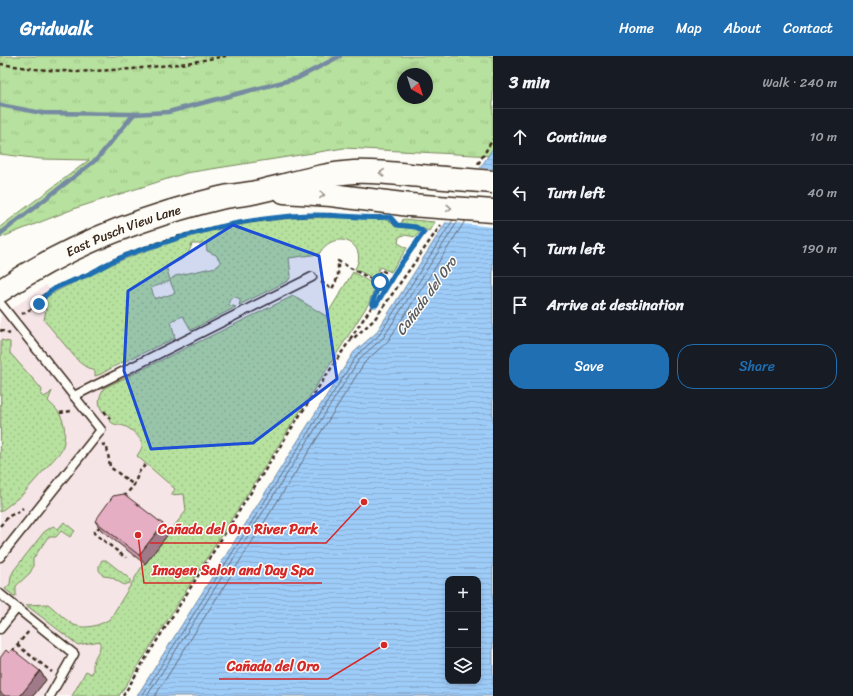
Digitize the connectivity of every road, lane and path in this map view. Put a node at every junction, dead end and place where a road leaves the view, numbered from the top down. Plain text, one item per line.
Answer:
1 (226, 56) edge
2 (0, 64) edge
3 (493, 139) edge
4 (475, 168) dead end
5 (493, 182) edge
6 (255, 193) junction
7 (402, 211) junction
8 (493, 211) edge
9 (342, 215) dead end
10 (442, 224) dead end
11 (312, 277) dead end
12 (332, 289) dead end
13 (0, 291) edge
14 (0, 302) edge
15 (373, 305) junction
16 (14, 320) junction
17 (0, 329) edge
18 (348, 343) junction
19 (74, 396) junction
20 (75, 411) dead end
21 (104, 411) dead end
22 (60, 413) dead end
23 (107, 416) junction
24 (110, 419) dead end
25 (97, 424) junction
26 (95, 438) junction
27 (146, 464) dead end
28 (134, 485) junction
29 (122, 497) edge
30 (26, 505) dead end
31 (104, 521) edge
32 (0, 526) edge
33 (0, 557) edge
34 (126, 558) dead end
35 (0, 594) edge
36 (17, 608) junction
37 (36, 623) junction
38 (0, 629) edge
39 (17, 645) junction
40 (9, 655) edge
41 (53, 673) dead end
42 (50, 696) edge
43 (123, 696) edge

1 - 2 path
3 - 4 path
5 -> 6 main road, East Pusch View Lane, bridge
6 -> 7 main road, East Pusch View Lane
6 - 13 main road, East Pusch View Lane
7 -> 8 main road, East Pusch View Lane, bridge
7 - 15 path
9 - 16 path
10 - 18 path
11 - 19 lane
12 - 15 path
14 - 16 lane
15 - 18 path
16 - 17 path
16 - 19 lane
18 - 43 path
19 - 25 lane
20 - 22 path
21 - 23 path
23 - 24 path
23 - 25 path
25 - 26 lane
26 - 28 path
26 - 33 lane
27 - 28 path
28 - 29 path
30 - 32 path
31 - 34 path
35 - 36 lane
36 - 37 lane
36 - 38 lane
37 - 39 path
37 - 42 lane
39 - 40 path
39 - 41 path

